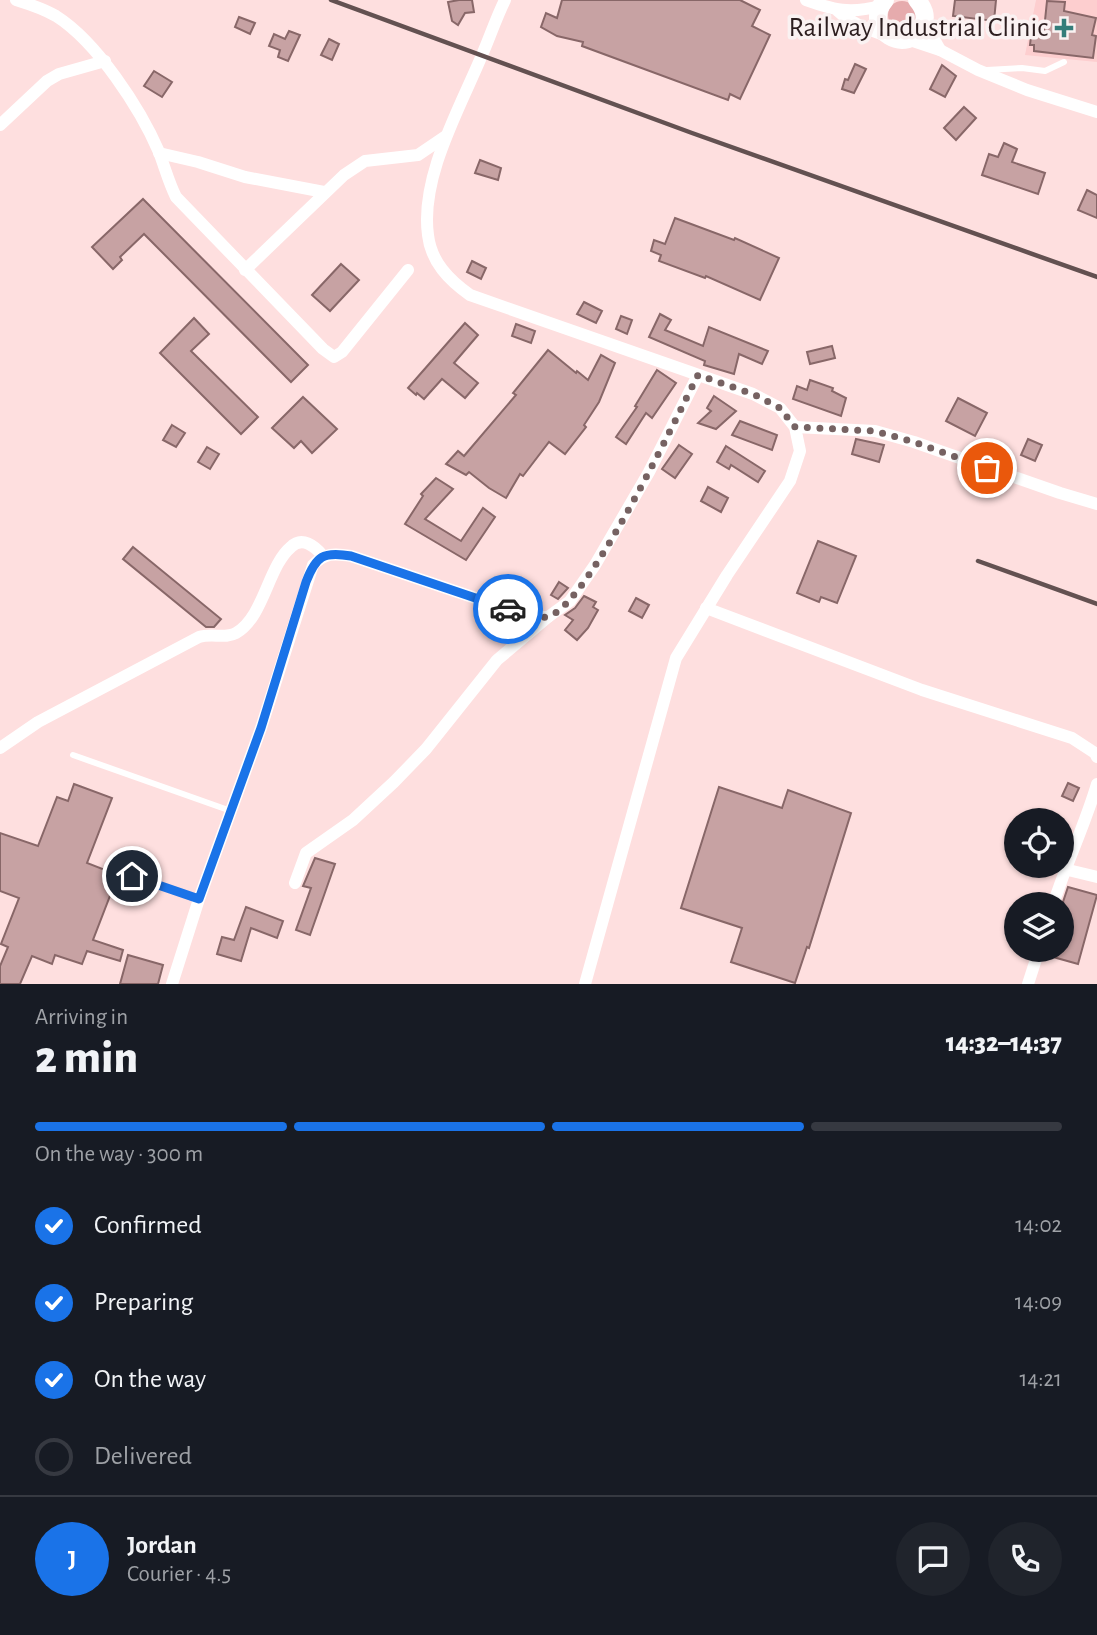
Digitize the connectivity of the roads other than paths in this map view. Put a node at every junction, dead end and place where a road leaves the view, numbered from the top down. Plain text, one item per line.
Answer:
1 (16, 0) edge
2 (505, 0) edge
3 (806, 0) edge
4 (881, 2) edge
5 (921, 6) edge
6 (838, 11) junction
7 (888, 36) junction
8 (906, 39) junction
9 (940, 50) junction
10 (105, 61) junction
11 (1064, 62) dead end
12 (978, 70) junction
13 (1097, 112) edge
14 (0, 125) edge
15 (446, 136) junction
16 (159, 153) junction
17 (324, 192) junction
18 (245, 270) junction
19 (408, 270) dead end
20 (698, 375) junction
21 (795, 427) junction
22 (1097, 504) edge
23 (323, 556) junction
24 (706, 608) junction
25 (548, 617) junction
26 (0, 748) edge
27 (73, 755) dead end
28 (1097, 757) edge
29 (1097, 784) edge
30 (1092, 809) edge
31 (231, 811) junction
32 (1097, 829) edge
33 (1074, 848) edge
34 (1074, 871) edge
35 (132, 876) dead end
36 (1097, 877) edge
37 (295, 883) dead end
38 (199, 899) junction
39 (1036, 962) edge
40 (1032, 983) edge
41 (172, 984) edge
42 (585, 984) edge

1 - 10 street
2 - 15 street
3 - 6 street
4 - 6 street
4 - 7 street
5 - 8 street
5 - 9 street
6 - 7 street
7 - 8 street
8 - 9 street
9 - 12 street
10 - 14 street
10 - 16 street
11 - 12 lane
12 - 13 street
15 - 17 street
15 - 20 street
16 - 17 street
16 - 18 street
17 - 18 street
18 - 19 street
20 - 21 street
20 - 25 street
21 - 22 street
21 - 24 street
23 - 25 street
23 - 26 street
23 - 31 street
24 - 28 street
24 - 42 street
25 - 37 street
27 - 31 lane
29 - 30 street
30 - 32 street
30 - 33 street
31 - 38 street
34 - 36 street
35 - 38 lane
38 - 41 street
39 - 40 street

